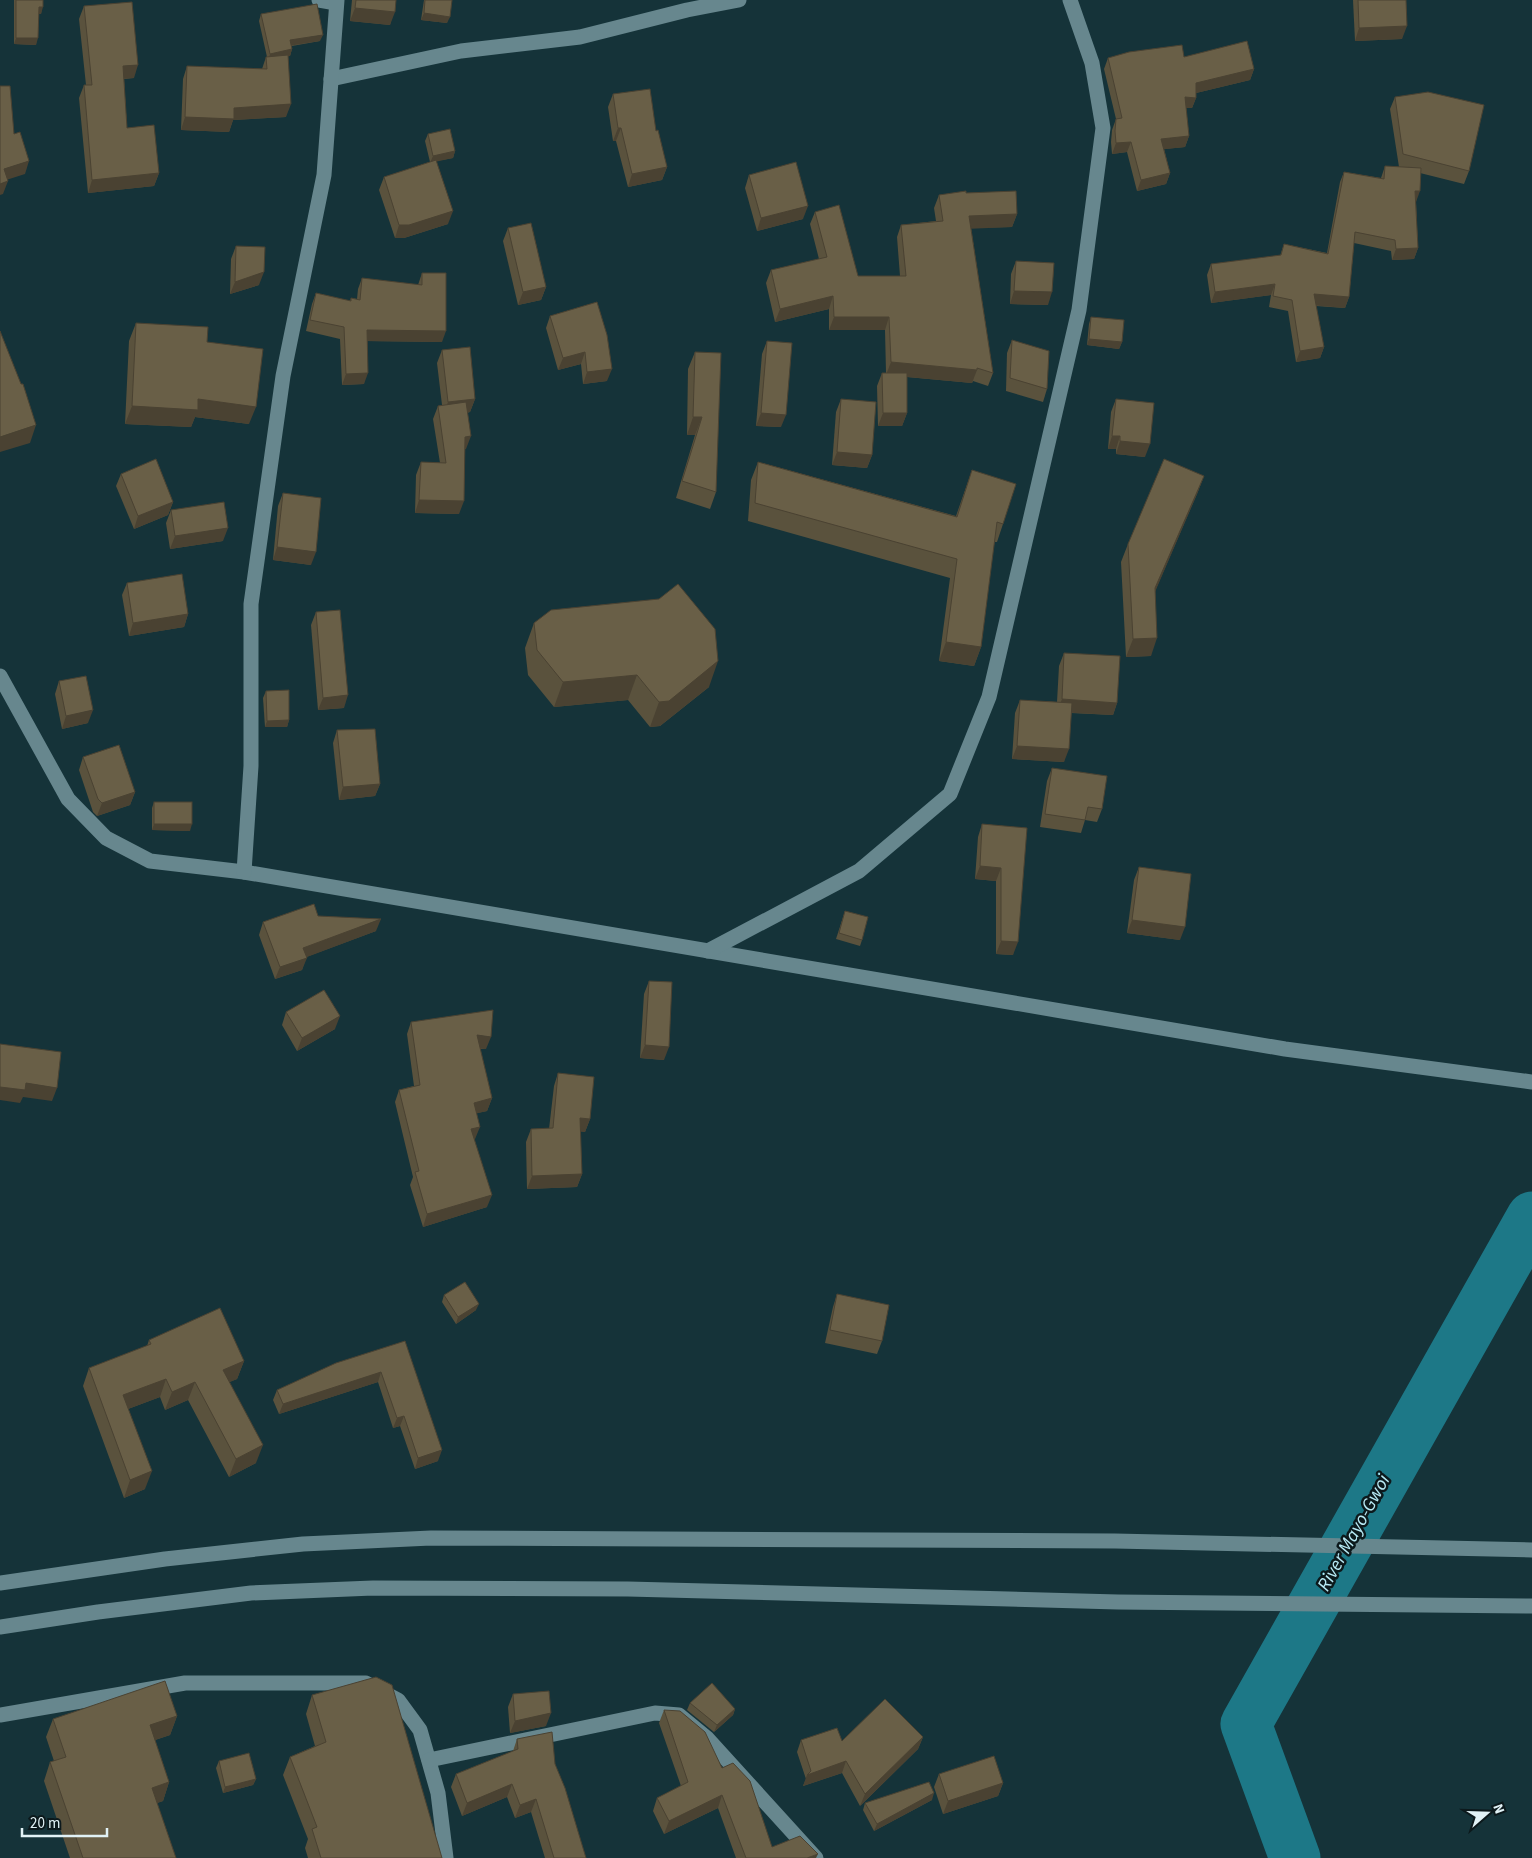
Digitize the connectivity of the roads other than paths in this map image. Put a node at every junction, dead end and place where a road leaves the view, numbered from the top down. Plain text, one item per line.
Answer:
1 (319, 0) edge
2 (739, 0) edge
3 (1070, 0) edge
4 (337, 1) edge
5 (331, 79) junction
6 (0, 676) edge
7 (244, 872) junction
8 (708, 951) junction
9 (1532, 1082) edge
10 (1532, 1550) edge
11 (0, 1583) edge
12 (1532, 1606) edge
13 (0, 1627) edge
14 (0, 1715) edge
15 (429, 1760) junction
16 (446, 1858) edge
17 (816, 1858) edge

1 - 4 street
2 - 5 street
3 - 8 street
4 - 5 street
5 - 7 street
6 - 7 street
7 - 8 street
8 - 9 street
10 - 11 street
12 - 13 street
14 - 15 street
15 - 16 street
15 - 17 street

